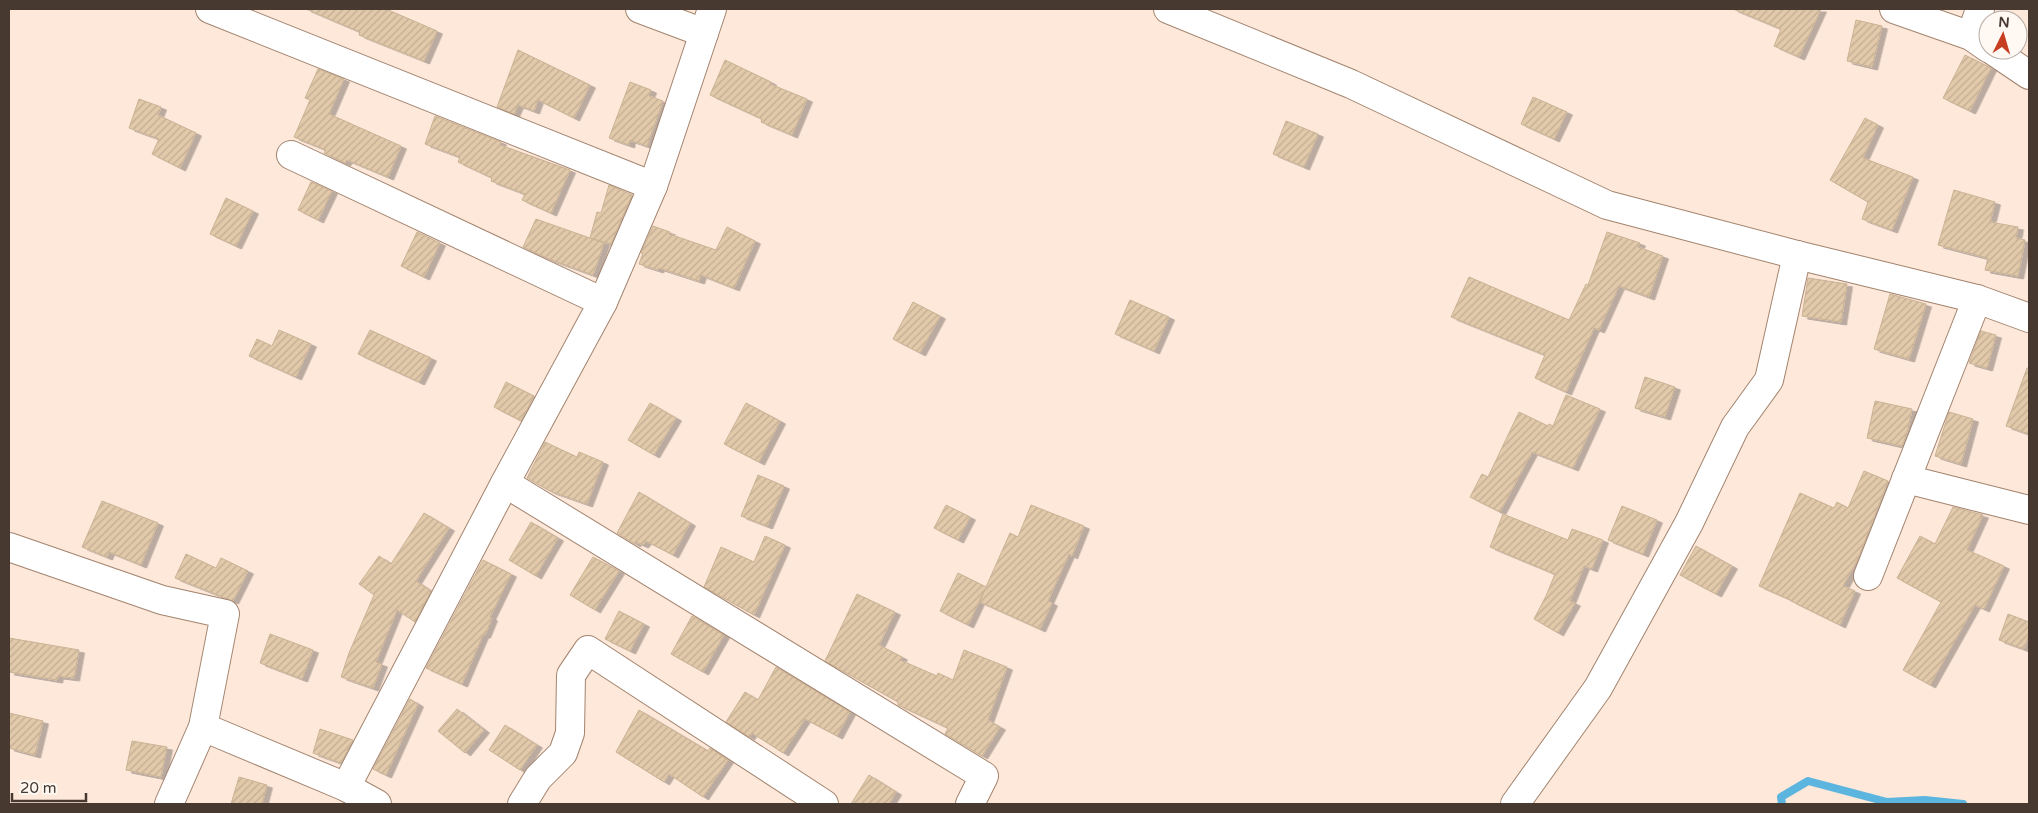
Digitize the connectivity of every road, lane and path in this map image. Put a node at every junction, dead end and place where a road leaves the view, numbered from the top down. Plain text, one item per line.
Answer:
1 (210, 9) edge
2 (640, 9) edge
3 (1168, 9) edge
4 (1894, 9) edge
5 (708, 21) edge
6 (1978, 43) edge
7 (2006, 60) edge
8 (2029, 75) edge
9 (291, 155) dead end
10 (653, 186) junction
11 (1797, 255) junction
12 (1977, 299) junction
13 (603, 302) junction
14 (2029, 318) edge
15 (1906, 479) junction
16 (505, 483) junction
17 (2029, 510) edge
18 (9, 547) edge
19 (1868, 576) dead end
20 (203, 727) junction
21 (346, 787) junction
22 (169, 804) edge
23 (378, 804) edge
24 (522, 804) edge
25 (824, 804) edge
26 (970, 804) edge
27 (1515, 804) edge

1 - 10 street
2 - 5 street
3 - 11 street
4 - 6 street
5 - 10 street
7 - 8 street
9 - 13 street
10 - 13 street
11 - 12 street
11 - 27 street
12 - 14 street
12 - 15 street
13 - 16 street
15 - 17 street
15 - 19 street
16 - 21 street
16 - 26 street
18 - 20 street
20 - 21 street
20 - 22 street
21 - 23 street
24 - 25 street

